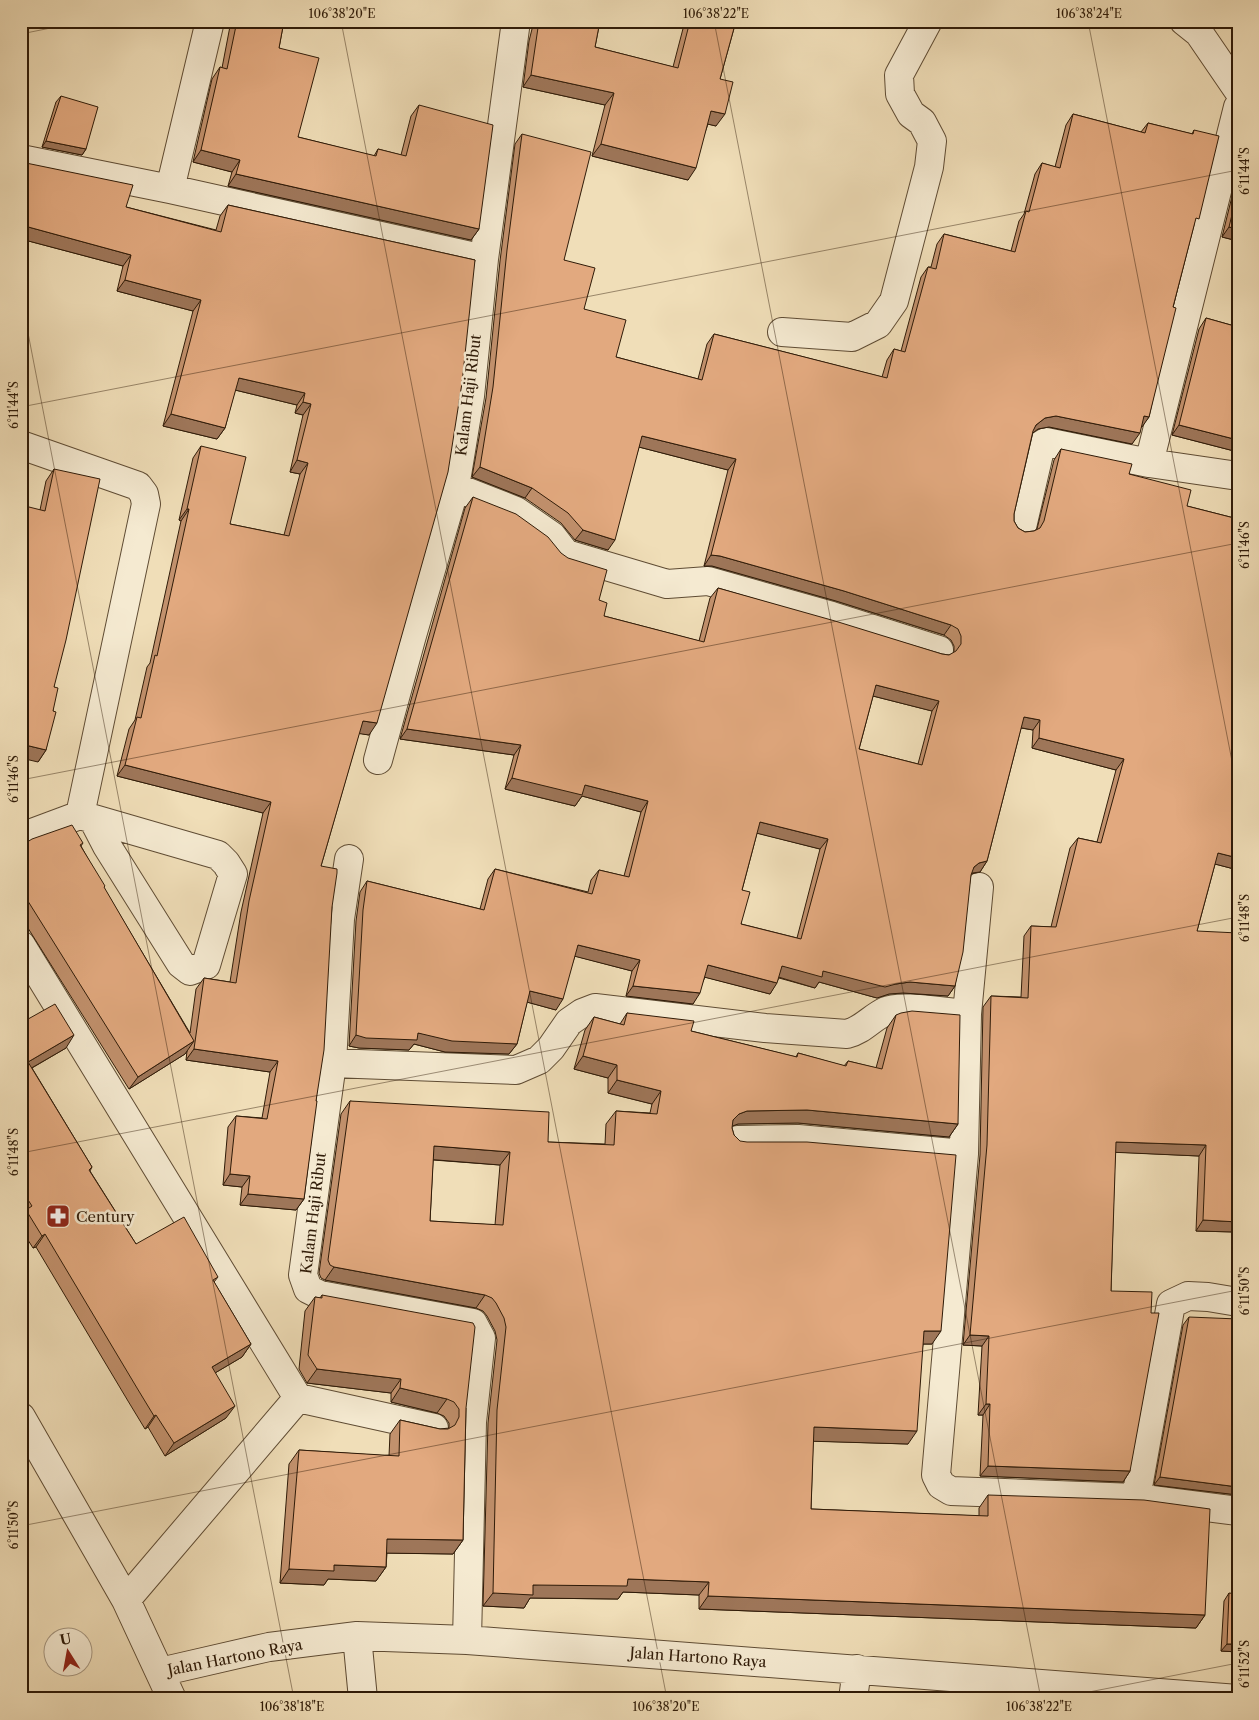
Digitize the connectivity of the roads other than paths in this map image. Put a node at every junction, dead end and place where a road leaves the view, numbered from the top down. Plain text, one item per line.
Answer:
1 (210, 21) edge
2 (516, 21) edge
3 (928, 21) edge
4 (1196, 25) edge
5 (1238, 90) edge
6 (1238, 106) edge
7 (21, 159) edge
8 (170, 189) junction
9 (484, 259) junction
10 (782, 332) dead end
11 (21, 446) edge
12 (1149, 462) junction
13 (1238, 476) edge
14 (455, 487) junction
15 (1022, 528) edge
16 (939, 650) dead end
17 (378, 760) dead end
18 (87, 817) junction
19 (21, 837) edge
20 (349, 859) dead end
21 (978, 887) dead end
22 (21, 945) edge
23 (967, 1014) junction
24 (332, 1062) junction
25 (738, 1140) edge
26 (964, 1154) junction
27 (1238, 1302) edge
28 (298, 1398) junction
29 (21, 1417) edge
30 (434, 1428) edge
31 (1136, 1498) junction
32 (1238, 1512) edge
33 (126, 1600) junction
34 (356, 1636) junction
35 (467, 1640) junction
36 (857, 1669) junction
37 (160, 1672) junction
38 (172, 1699) edge
39 (363, 1699) edge
40 (853, 1699) edge
41 (1238, 1699) edge

1 - 8 street
2 - 9 street, Kalam Haji Ribut
3 - 10 street
4 - 5 street
6 - 12 street
7 - 8 street
8 - 9 street
9 - 14 street, Kalam Haji Ribut
11 - 18 street
12 - 13 street
12 - 15 street
14 - 16 street
14 - 17 street, Kalam Haji Ribut
18 - 18 street
18 - 19 street
20 - 24 street, Kalam Haji Ribut
21 - 23 street
22 - 28 street
23 - 24 street
23 - 26 street
24 - 35 street, Kalam Haji Ribut
25 - 26 street
26 - 31 street
27 - 31 street
28 - 30 street
28 - 33 street
29 - 33 street, Jalan Hartono Raya
31 - 32 street
33 - 37 street, Jalan Hartono Raya
34 - 35 street, Jalan Hartono Raya
34 - 37 street, Jalan Hartono Raya
34 - 39 street
35 - 36 street, Jalan Hartono Raya
36 - 40 street
36 - 41 street, Jalan Hartono Raya
37 - 38 street, Jalan Hartono Raya

